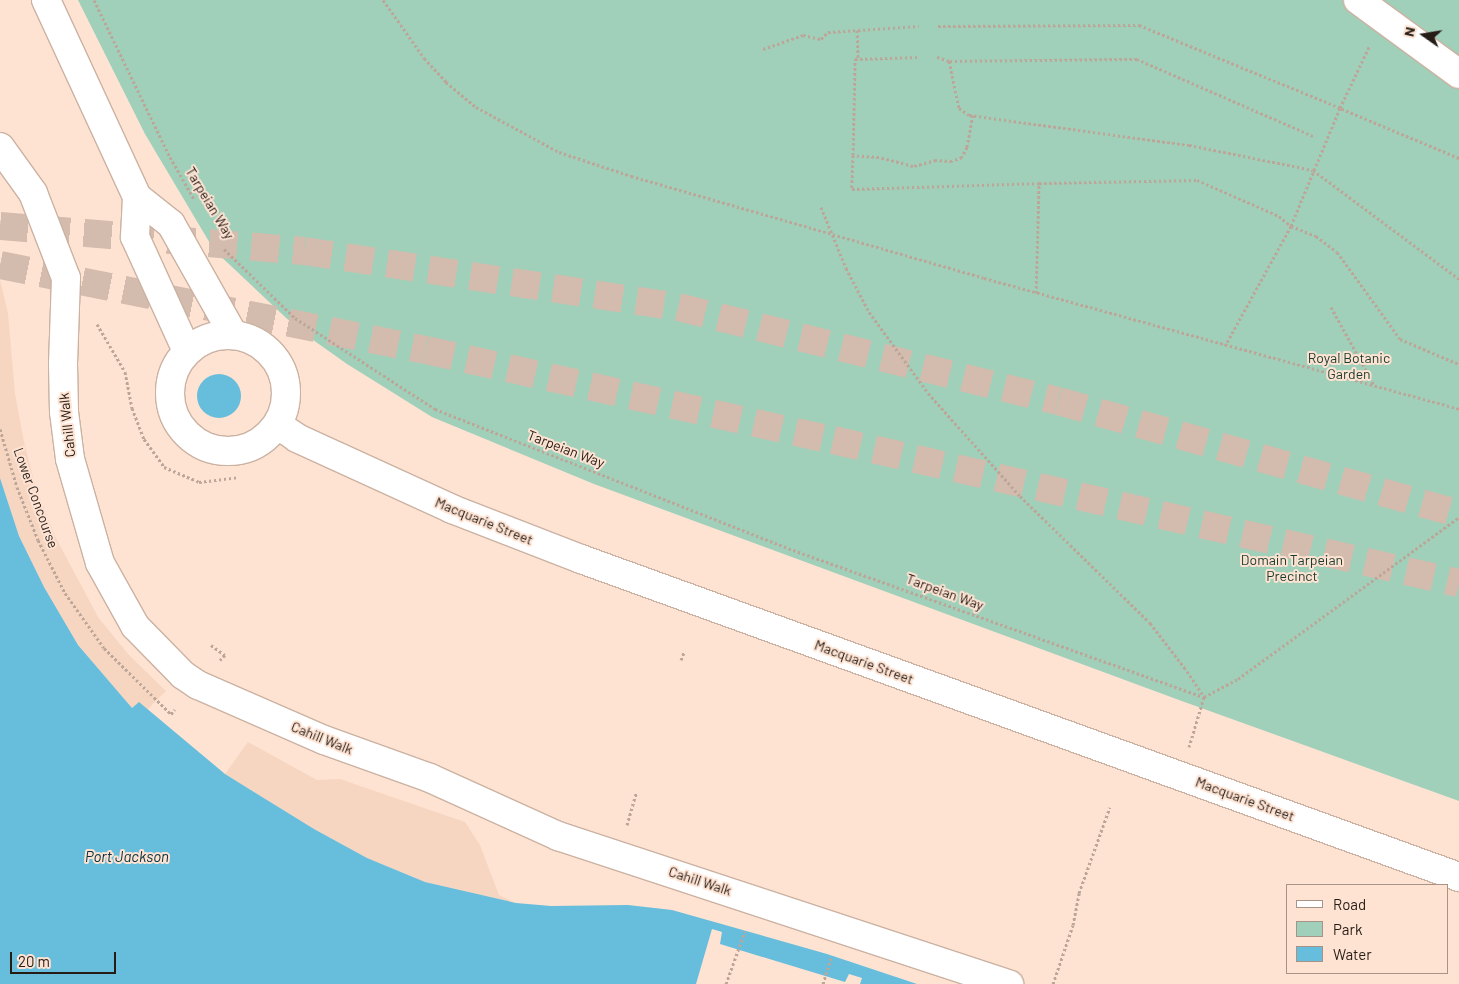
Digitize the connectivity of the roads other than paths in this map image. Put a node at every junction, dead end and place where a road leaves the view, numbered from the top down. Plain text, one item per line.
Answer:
1 (46, 0) edge
2 (1358, 0) edge
3 (1459, 74) edge
4 (0, 147) edge
5 (137, 197) junction
6 (233, 334) junction
7 (187, 351) junction
8 (278, 425) junction
9 (1459, 877) edge
10 (1009, 984) edge

1 - 5 street
2 - 3 street
4 - 10 street, Cahill Walk
5 - 6 street
5 - 7 street
6 - 7 street
6 - 8 street
7 - 8 street
8 - 9 street, Macquarie Street

